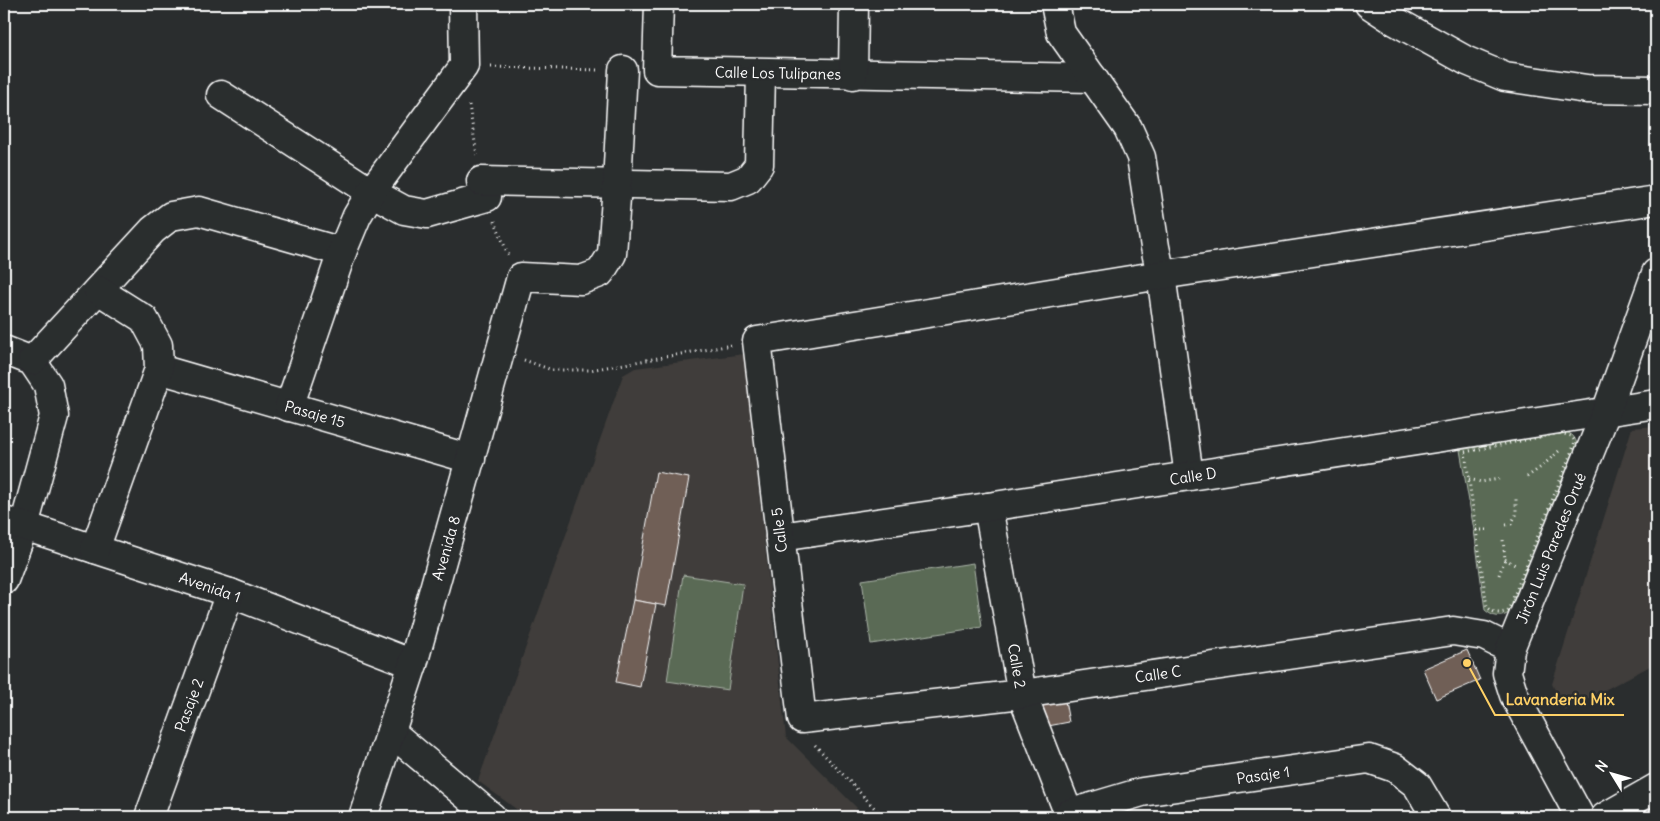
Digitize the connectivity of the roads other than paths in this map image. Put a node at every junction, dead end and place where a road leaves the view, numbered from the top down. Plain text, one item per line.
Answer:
1 (463, 4) edge
2 (659, 4) edge
3 (854, 4) edge
4 (1055, 4) edge
5 (1369, 4) edge
6 (624, 70) road end
7 (762, 73) junction
8 (854, 75) junction
9 (1092, 78) junction
10 (1656, 90) edge
11 (221, 95) dead end
12 (617, 184) junction
13 (370, 192) junction
14 (1656, 200) edge
15 (342, 252) junction
16 (1656, 273) edge
17 (1162, 275) junction
18 (98, 290) junction
19 (4, 350) edge
20 (32, 361) junction
21 (159, 369) junction
22 (1656, 404) edge
23 (289, 407) junction
24 (1606, 412) junction
25 (471, 460) junction
26 (1189, 476) junction
27 (988, 507) junction
28 (14, 524) edge
29 (780, 537) junction
30 (95, 550) junction
31 (4, 580) edge
32 (230, 593) junction
33 (1510, 649) junction
34 (413, 664) junction
35 (1022, 694) junction
36 (802, 719) joint
37 (391, 732) junction
38 (1656, 788) edge
39 (1069, 816) edge
40 (149, 817) edge
41 (363, 817) edge
42 (492, 817) edge
43 (1436, 817) edge
44 (1580, 817) edge
45 (1605, 817) edge

1 - 13 street
2 - 7 street, Calle Los Tulipanes
3 - 8 street
4 - 9 street
5 - 10 street
6 - 12 street
7 - 8 street, Calle Los Tulipanes
7 - 12 street
8 - 9 street, Calle Los Tulipanes
9 - 17 street
11 - 13 street
12 - 13 street
12 - 25 street, Avenida 8
13 - 15 street
14 - 17 street
15 - 18 street
15 - 23 street
16 - 24 street, Jirón Luis Paredes Orué
17 - 26 street
17 - 29 street, Calle 5
18 - 20 street
18 - 21 street
19 - 20 street
20 - 28 street
21 - 23 street, Pasaje 15
21 - 30 street
22 - 24 street, Calle D
23 - 25 street, Pasaje 15
24 - 26 street, Calle D
24 - 33 street, Jirón Luis Paredes Orué
25 - 34 street, Avenida 8
26 - 27 street, Calle D
27 - 29 street, Calle D
27 - 35 street, Calle 2
28 - 30 street, Avenida 1
28 - 31 street
29 - 36 street, Calle 5
30 - 32 street, Avenida 1
32 - 34 street, Avenida 1
32 - 40 street, Pasaje 2
33 - 35 street, Calle C
33 - 44 street, Jirón Luis Paredes Orué
34 - 37 street, Avenida 8
35 - 36 street, Calle C
35 - 39 street, Calle 2
37 - 41 street, Avenida 8
37 - 42 street
38 - 45 street
39 - 43 street, Pasaje 1

